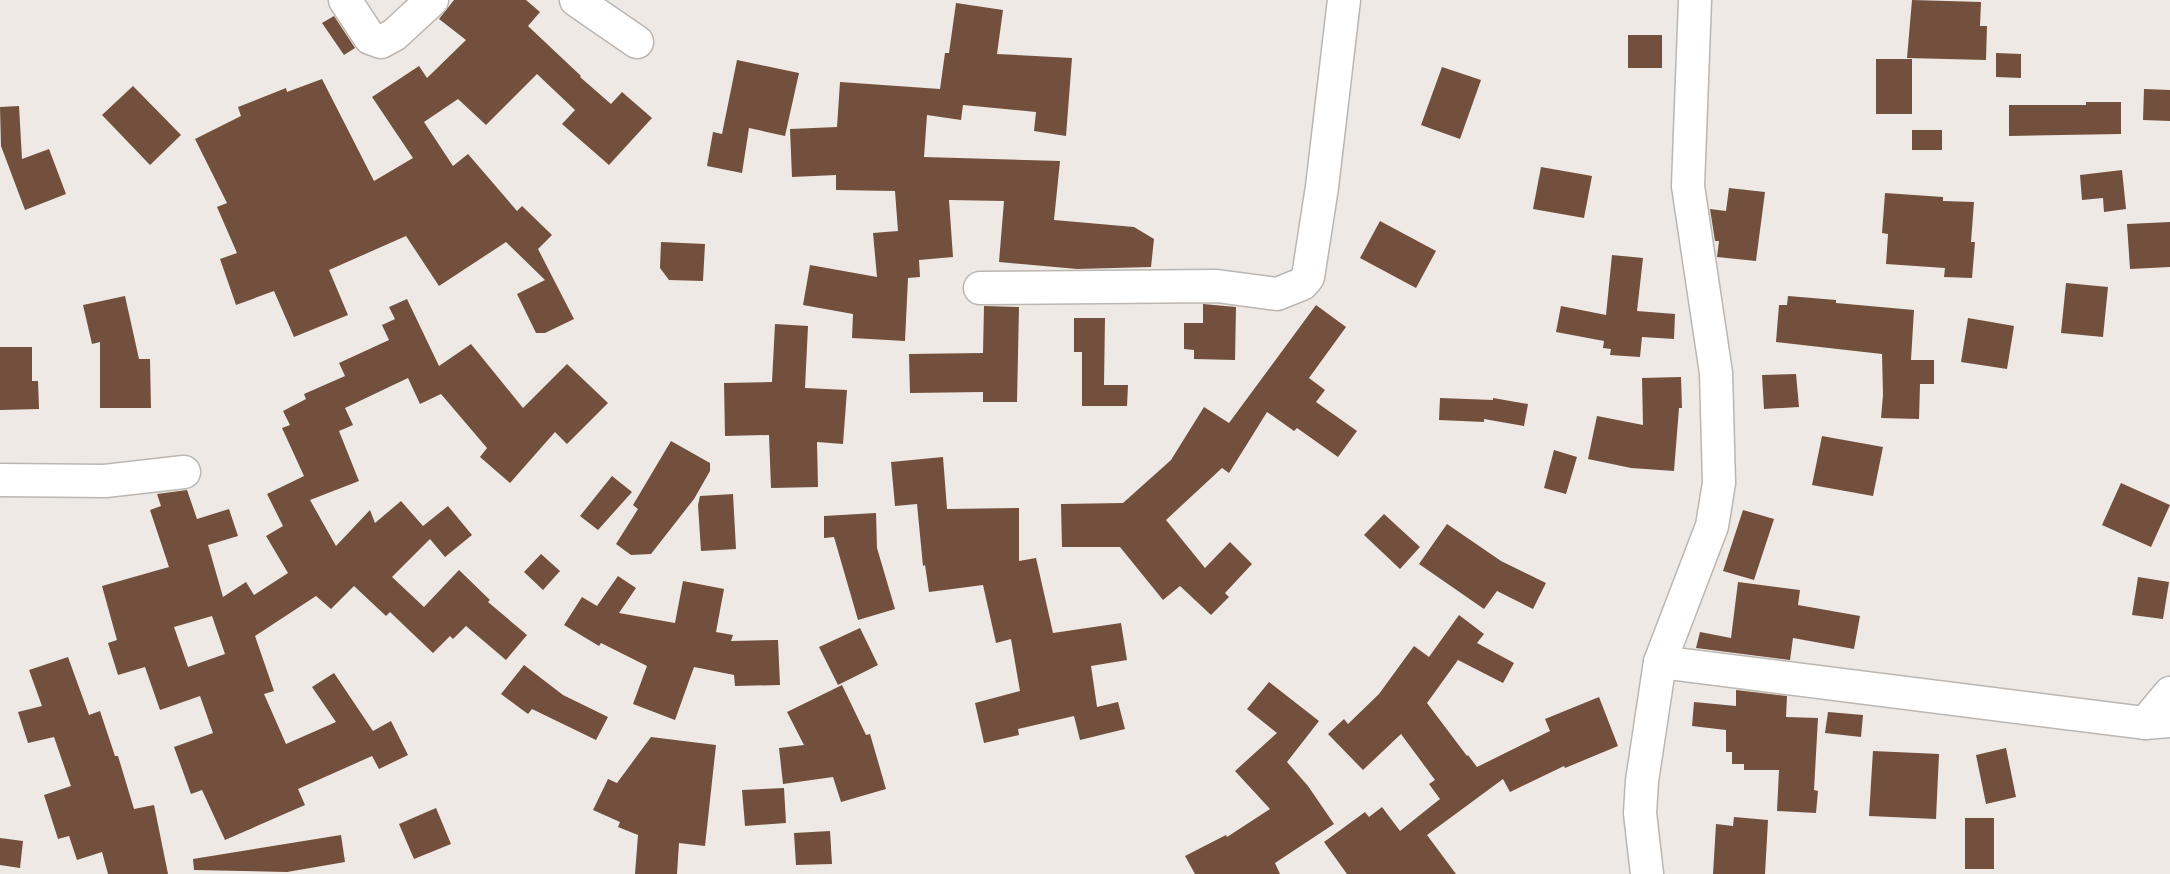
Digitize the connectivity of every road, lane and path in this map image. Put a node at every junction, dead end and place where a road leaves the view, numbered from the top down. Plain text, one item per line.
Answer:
1 (345, 0) edge
2 (432, 0) edge
3 (576, 0) edge
4 (1344, 0) edge
5 (1695, 0) edge
6 (637, 42) dead end
7 (980, 288) dead end
8 (184, 472) dead end
9 (0, 480) edge
10 (1660, 662) junction
11 (2170, 693) edge
12 (2157, 722) edge
13 (1647, 874) edge

1 - 2 street
3 - 6 street
4 - 7 street
5 - 10 street
8 - 9 street
10 - 12 street
10 - 13 street
11 - 12 street

